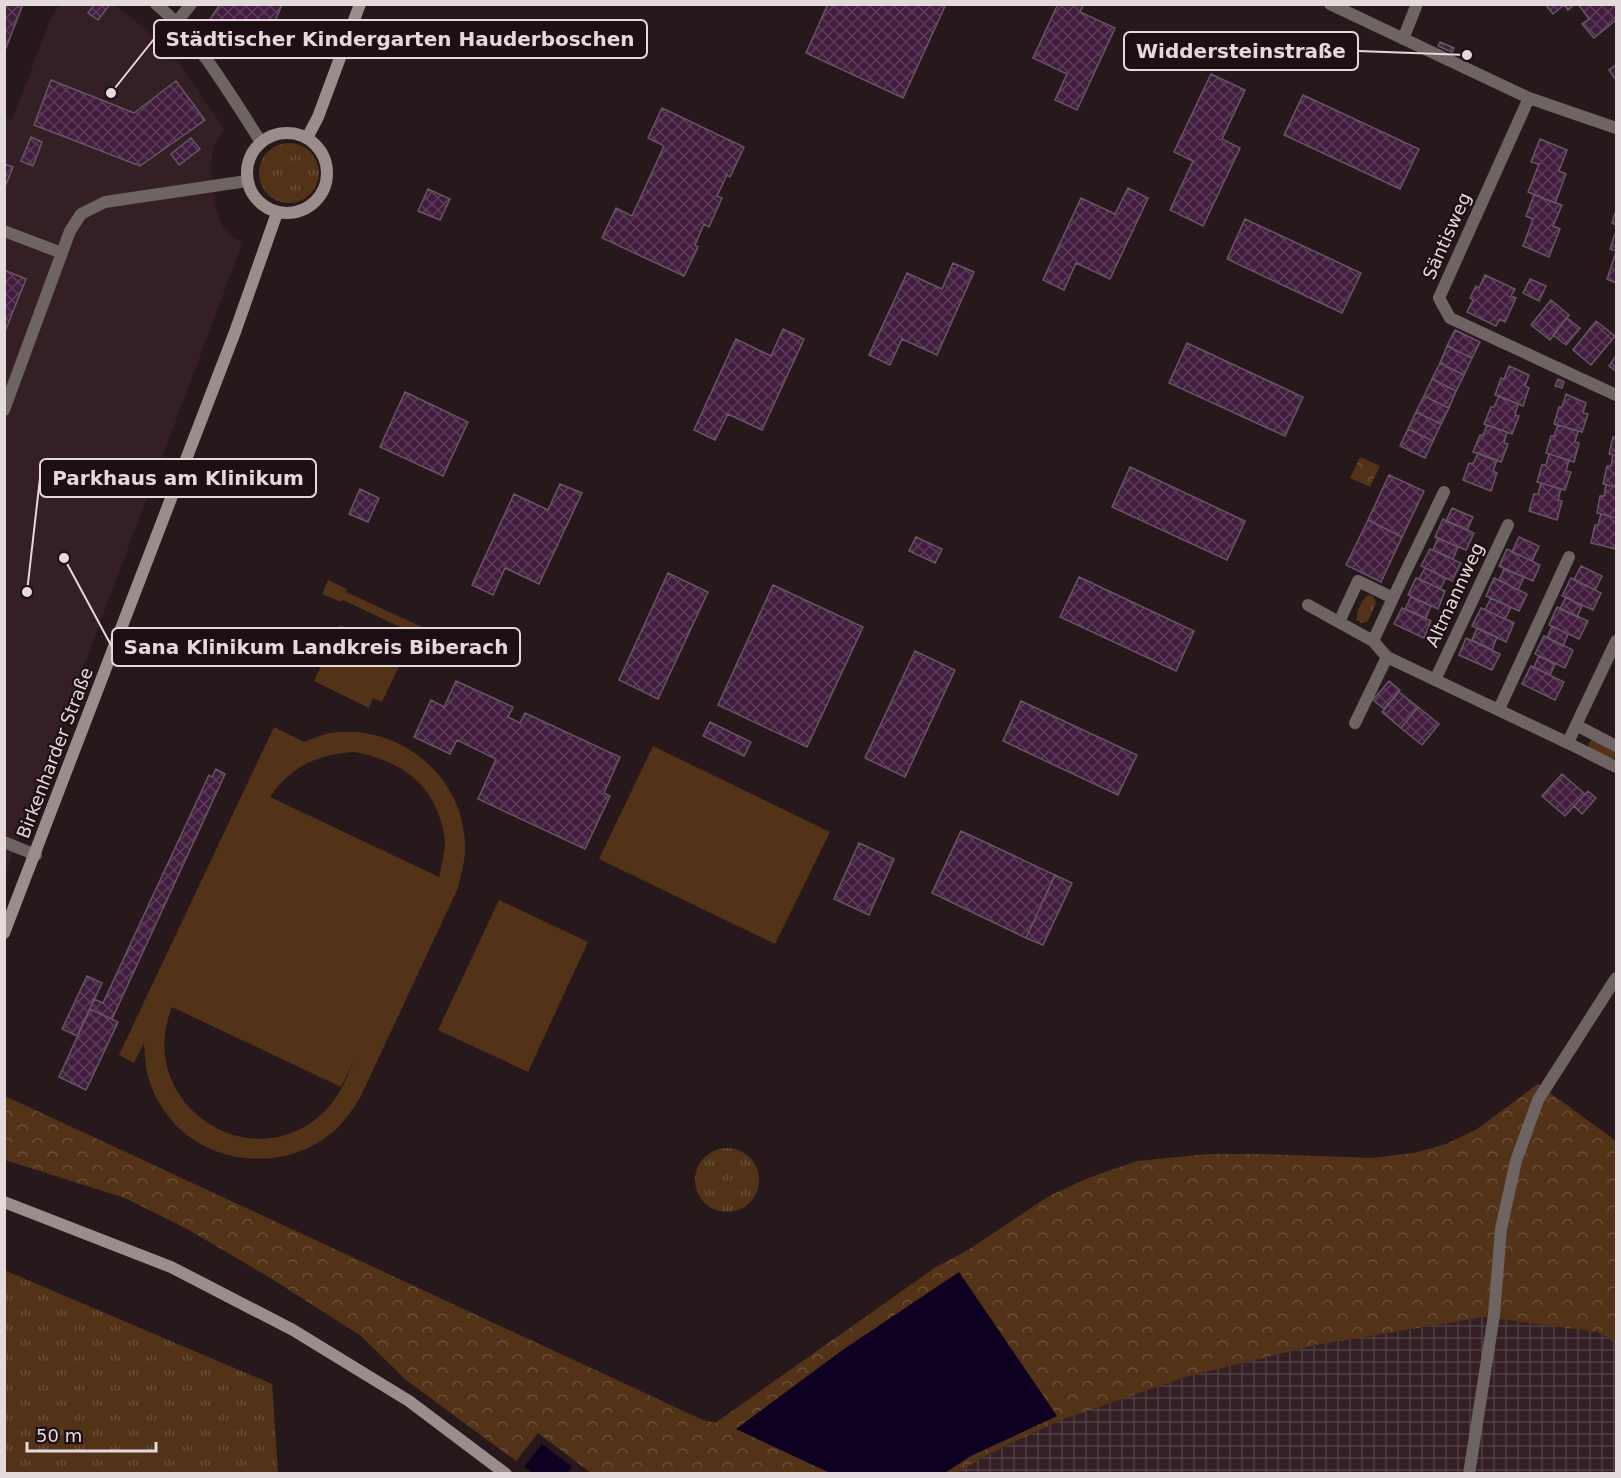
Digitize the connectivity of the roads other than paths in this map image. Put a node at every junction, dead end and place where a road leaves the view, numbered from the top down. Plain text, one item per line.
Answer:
1 (156, 4) edge
2 (191, 4) edge
3 (360, 4) edge
4 (1330, 4) edge
5 (1417, 4) edge
6 (176, 23) junction
7 (1403, 39) junction
8 (1528, 98) junction
9 (1617, 128) edge
10 (307, 138) junction
11 (261, 142) junction
12 (247, 180) junction
13 (277, 213) junction
14 (4, 231) edge
15 (62, 253) junction
16 (1617, 396) edge
17 (4, 410) edge
18 (1444, 492) dead end
19 (1508, 525) dead end
20 (1569, 557) dead end
21 (1393, 598) junction
22 (1308, 605) dead end
23 (1339, 622) junction
24 (1373, 641) junction
25 (1617, 641) edge
26 (1387, 657) junction
27 (1436, 680) junction
28 (1499, 710) junction
29 (1355, 723) dead end
30 (1576, 725) junction
31 (1568, 743) junction
32 (1617, 746) edge
33 (1617, 767) edge
34 (4, 842) edge
35 (36, 855) junction
36 (4, 933) edge
37 (1617, 978) edge
38 (4, 1202) edge
39 (506, 1473) edge
40 (1469, 1473) edge

1 - 6 street
2 - 6 street
3 - 10 main road
4 - 7 street
5 - 7 street
6 - 11 street
7 - 8 street
8 - 9 street
8 - 16 street, Säntisweg
10 - 11 main road
10 - 13 main road
11 - 12 main road
12 - 13 main road
12 - 15 street
13 - 35 main road, Birkenharder Straße
14 - 15 street
15 - 17 street
18 - 21 street
19 - 27 street, Altmannweg
20 - 28 street
21 - 23 street
21 - 24 street
22 - 23 street
23 - 24 street
24 - 26 street
25 - 30 street
26 - 27 street
26 - 29 street
27 - 28 street
28 - 31 street
30 - 31 street
30 - 32 street
31 - 33 street
34 - 35 street
35 - 36 main road, Birkenharder Straße
37 - 40 street
38 - 39 main road

